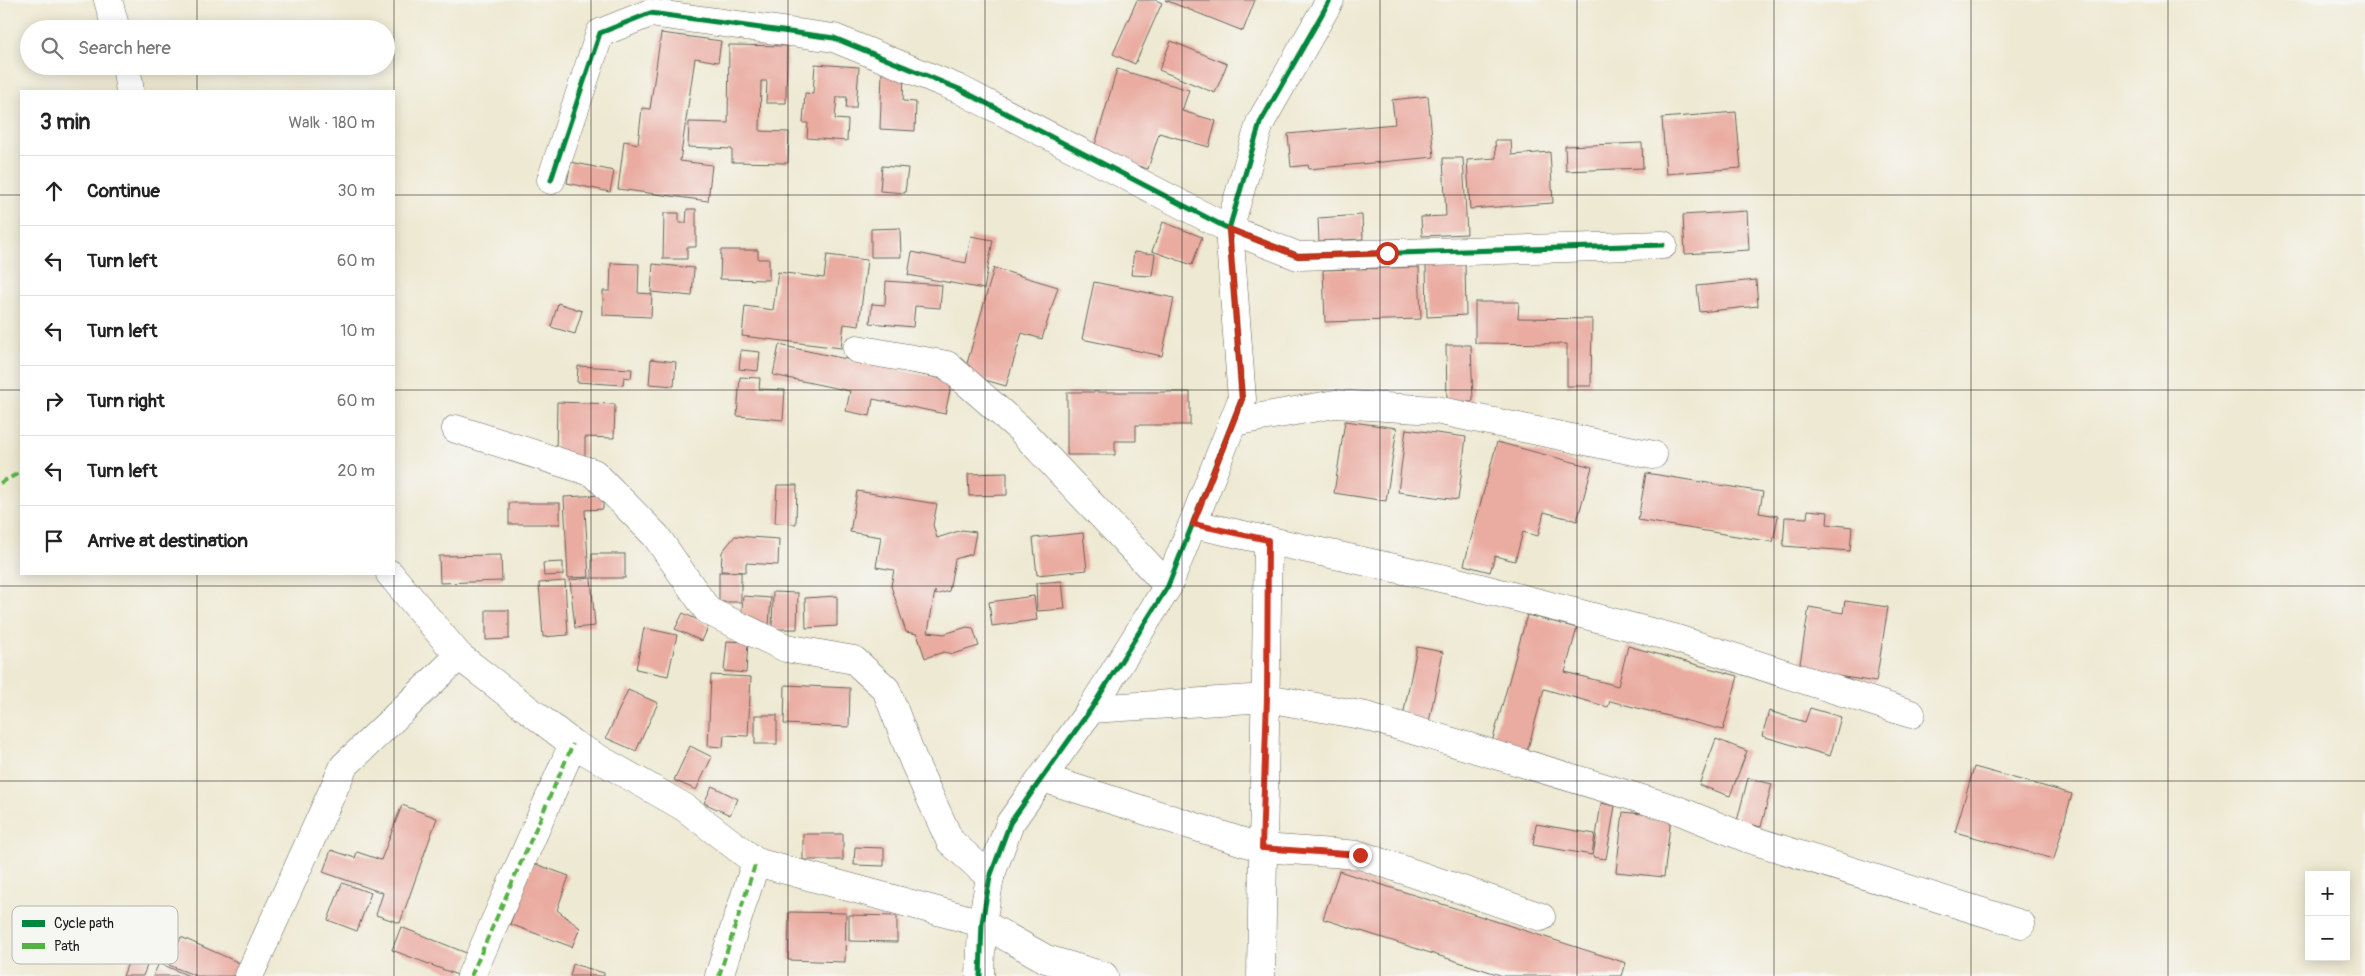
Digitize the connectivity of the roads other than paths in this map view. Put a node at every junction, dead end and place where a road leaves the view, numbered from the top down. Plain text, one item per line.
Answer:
1 (108, 0) edge
2 (1330, 0) edge
3 (114, 20) edge
4 (127, 75) edge
5 (130, 90) edge
6 (551, 180) dead end
7 (1229, 229) junction
8 (1663, 245) dead end
9 (857, 349) dead end
10 (1233, 422) junction
11 (456, 430) dead end
12 (1653, 455) dead end
13 (1193, 524) junction
14 (1268, 540) junction
15 (391, 575) edge
16 (1168, 586) junction
17 (459, 656) junction
18 (1267, 698) junction
19 (1091, 709) junction
20 (1911, 714) dead end
21 (573, 744) junction
22 (1043, 778) junction
23 (1262, 848) junction
24 (756, 862) junction
25 (990, 877) junction
26 (1541, 917) dead end
27 (982, 923) junction
28 (2021, 924) dead end
29 (249, 976) edge
30 (471, 976) edge
31 (719, 976) edge
32 (980, 976) edge
33 (1104, 976) edge
34 (1261, 976) edge

1 - 3 street
2 - 7 street
4 - 5 street
6 - 7 street
7 - 8 street
7 - 10 street
9 - 16 street
10 - 12 street
10 - 13 street
11 - 25 street
13 - 14 street
13 - 16 street
14 - 18 street
14 - 20 street
15 - 17 street
16 - 19 street
17 - 21 street
17 - 29 street
18 - 19 street
18 - 23 street
18 - 28 street
19 - 22 street
21 - 24 street
21 - 30 street
22 - 23 street
22 - 25 street
23 - 26 street
23 - 34 street
24 - 27 street
24 - 31 street
25 - 27 street
27 - 32 street
27 - 33 street

